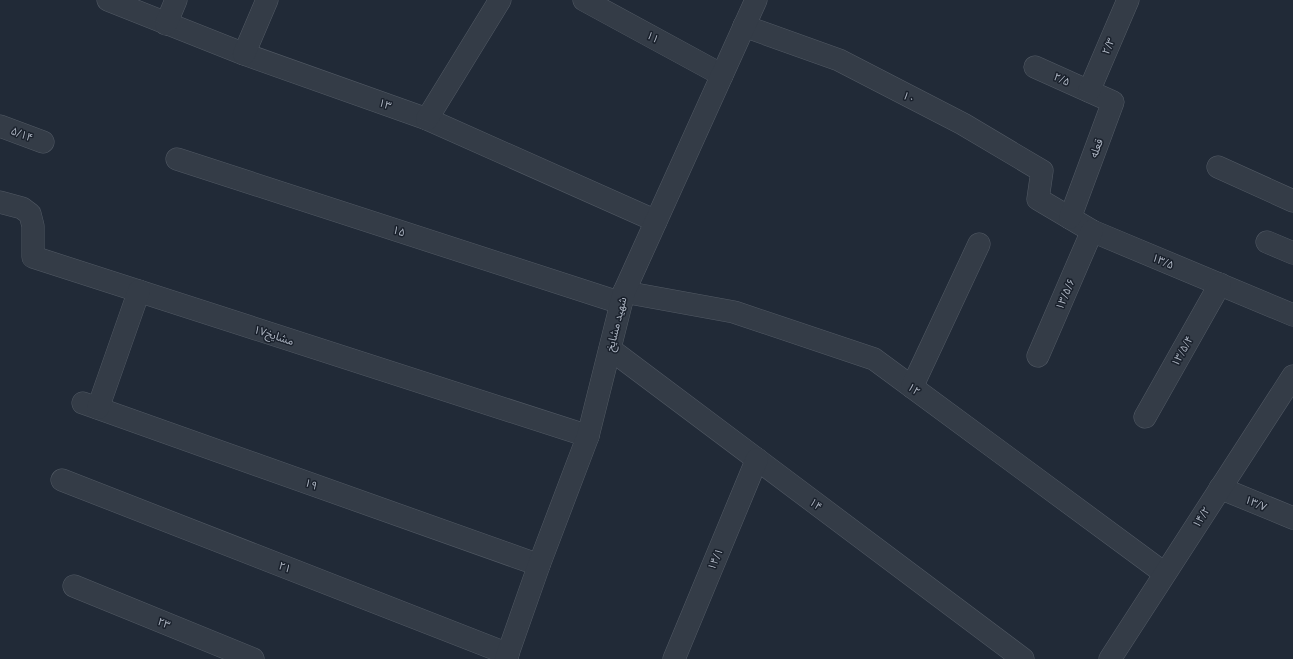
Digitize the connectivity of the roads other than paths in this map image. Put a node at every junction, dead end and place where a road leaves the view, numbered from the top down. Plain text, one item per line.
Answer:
1 (108, 0) edge
2 (176, 0) edge
3 (267, 0) edge
4 (500, 0) edge
5 (584, 0) edge
6 (756, 0) edge
7 (1128, 0) edge
8 (166, 24) junction
9 (744, 26) junction
10 (244, 54) junction
11 (1035, 67) dead end
12 (722, 75) junction
13 (1089, 91) junction
14 (427, 119) junction
15 (0, 126) edge
16 (43, 142) dead end
17 (177, 159) dead end
18 (1218, 167) dead end
19 (1038, 198) joint
20 (1293, 201) edge
21 (0, 202) edge
22 (1070, 218) junction
23 (656, 221) junction
24 (1092, 231) junction
25 (1268, 242) dead end
26 (979, 244) dead end
27 (1293, 253) edge
28 (1220, 284) junction
29 (139, 291) junction
30 (622, 297) junction
31 (1293, 315) edge
32 (610, 349) junction
33 (1038, 356) dead end
34 (1293, 376) edge
35 (912, 387) junction
36 (1145, 417) dead end
37 (588, 436) junction
38 (757, 459) junction
39 (62, 480) dead end
40 (1220, 488) junction
41 (1293, 518) edge
42 (538, 566) junction
43 (1164, 573) junction
44 (74, 586) dead end
45 (507, 657) edge
46 (253, 659) edge
47 (674, 659) edge
48 (1023, 659) edge
49 (1110, 659) edge

1 - 8 street, ۱۳
2 - 8 street
3 - 10 street
4 - 14 street
5 - 12 street, ۱۱
6 - 9 street, شهید مشایخ
7 - 13 street, ۲/۳
8 - 10 street, ۱۳
9 - 12 street, شهید مشایخ
9 - 19 street, ۱۰
10 - 14 street, ۱۳
11 - 13 street, ۲/۵
12 - 23 street, شهید مشایخ
13 - 22 street, قعله
14 - 23 street, ۱۳
15 - 16 street, ۵/۱۴
17 - 30 street, ۱۵
18 - 20 street
19 - 22 street, ۱۳/۵
21 - 29 street, ۱۷مشایخ
22 - 24 street, ۱۳/۵
23 - 30 street, شهید مشایخ
24 - 28 street, ۱۳/۵
24 - 33 street, ۱۳/۵/۶
25 - 27 street
26 - 35 street
28 - 31 street, ۱۳/۵
28 - 36 street, ۱۳/۵/۴
29 - 37 street, ۱۷مشایخ
29 - 42 street, ۱۹
30 - 32 street, شهید مشایخ
30 - 35 street, ۱۲
32 - 37 street, شهید مشایخ
32 - 38 street, ۱۴
34 - 40 street, ۱۴/۲
35 - 43 street, ۱۲
37 - 42 street, شهید مشایخ
38 - 47 street, ۱۴/۱
38 - 48 street, ۱۴
39 - 45 street, ۲۱
40 - 41 street, ۱۳/۷
40 - 43 street, ۱۴/۲
42 - 45 street, شهید مشایخ
43 - 49 street, ۱۴/۲
44 - 46 street, ۲۳

